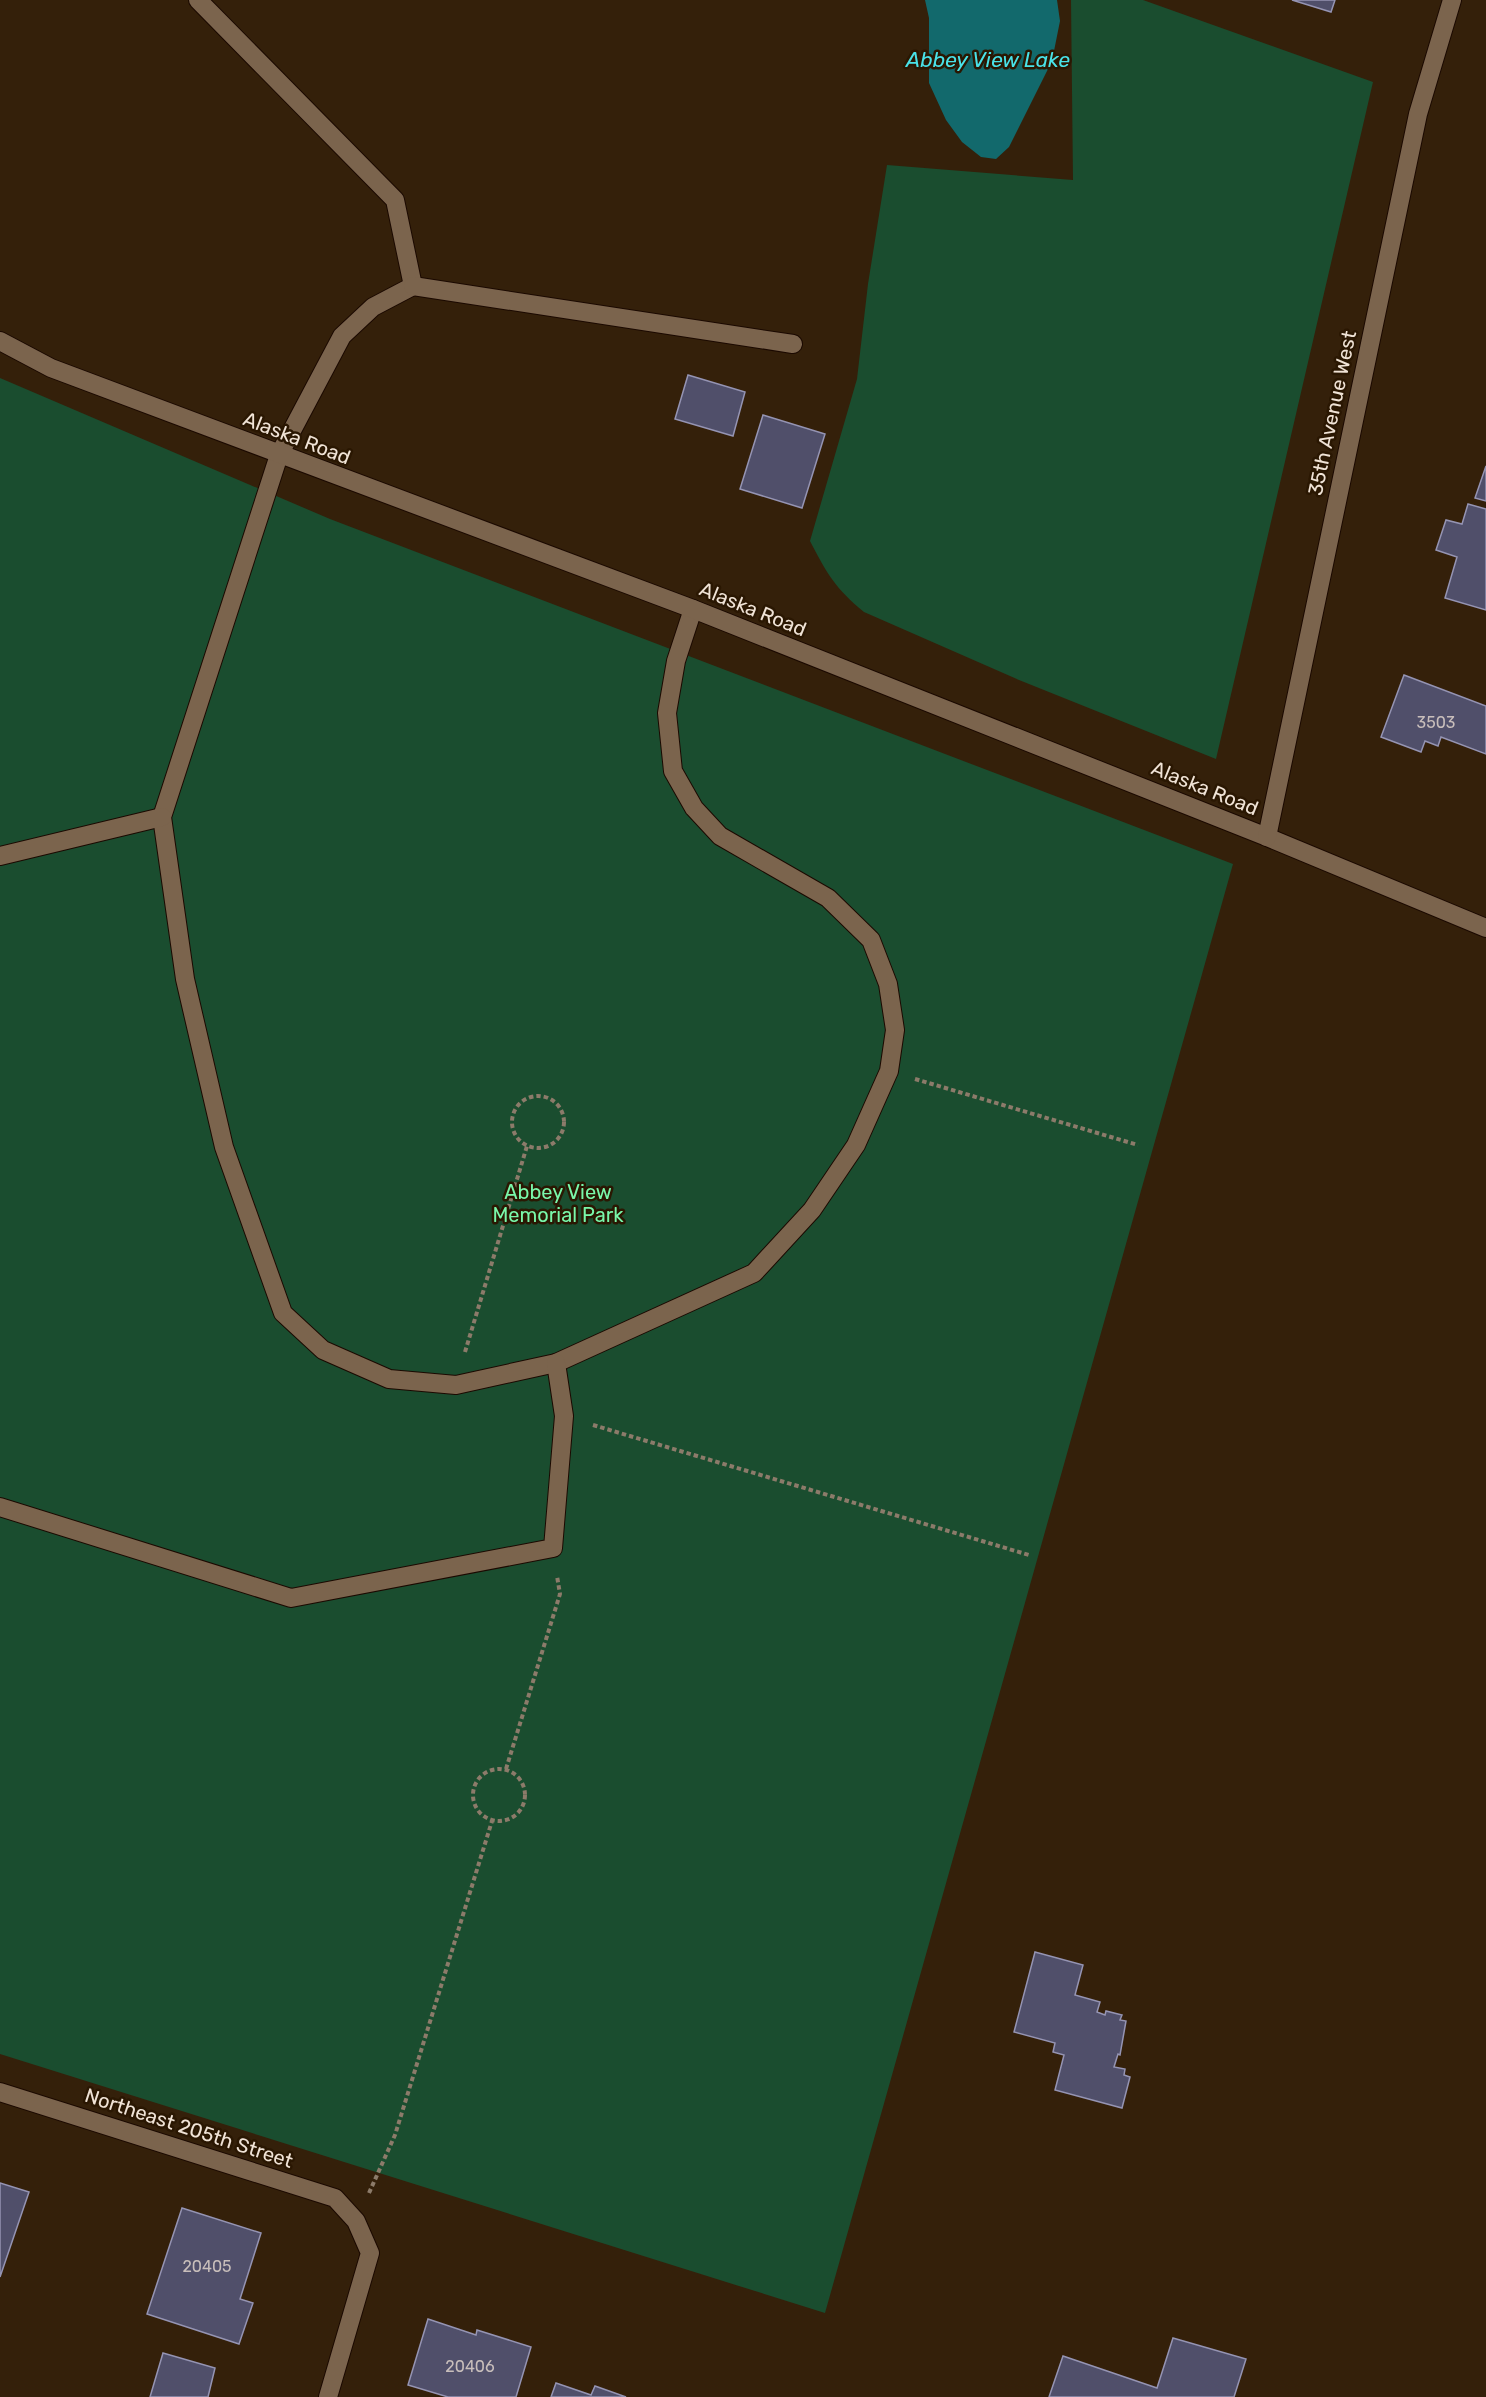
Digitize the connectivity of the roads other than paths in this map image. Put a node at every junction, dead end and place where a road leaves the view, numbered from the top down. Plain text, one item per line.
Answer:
1 (198, 0) edge
2 (1452, 0) edge
3 (413, 286) junction
4 (0, 341) edge
5 (793, 344) dead end
6 (279, 455) junction
7 (693, 609) junction
8 (162, 817) junction
9 (1267, 837) junction
10 (0, 856) edge
11 (1486, 928) edge
12 (556, 1363) junction
13 (0, 1507) edge
14 (0, 2092) edge
15 (328, 2397) edge

1 - 3 street
2 - 9 street, 35th Avenue West
3 - 5 street
3 - 6 street
4 - 6 street, Alaska Road
6 - 7 street, Alaska Road
6 - 8 street
7 - 9 street, Alaska Road
7 - 12 street
8 - 10 street
8 - 12 street
9 - 11 street, Alaska Road
12 - 13 street
14 - 15 street, Northeast 205th Street

